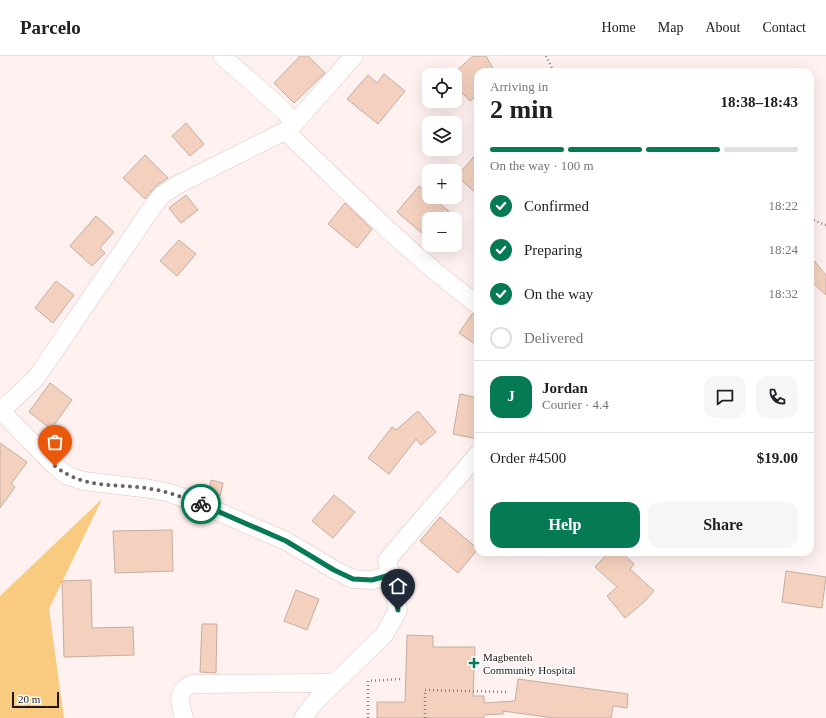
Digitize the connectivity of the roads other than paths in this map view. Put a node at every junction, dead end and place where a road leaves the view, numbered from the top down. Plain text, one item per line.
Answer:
1 (222, 56) edge
2 (354, 56) edge
3 (290, 127) junction
4 (474, 302) edge
5 (1, 411) edge
6 (474, 459) edge
7 (390, 575) junction
8 (333, 683) junction
9 (184, 718) edge
10 (303, 718) edge

1 - 3 street
2 - 3 street
3 - 4 street
3 - 5 street
5 - 7 street
6 - 7 street
7 - 8 street
8 - 9 street
8 - 10 street

